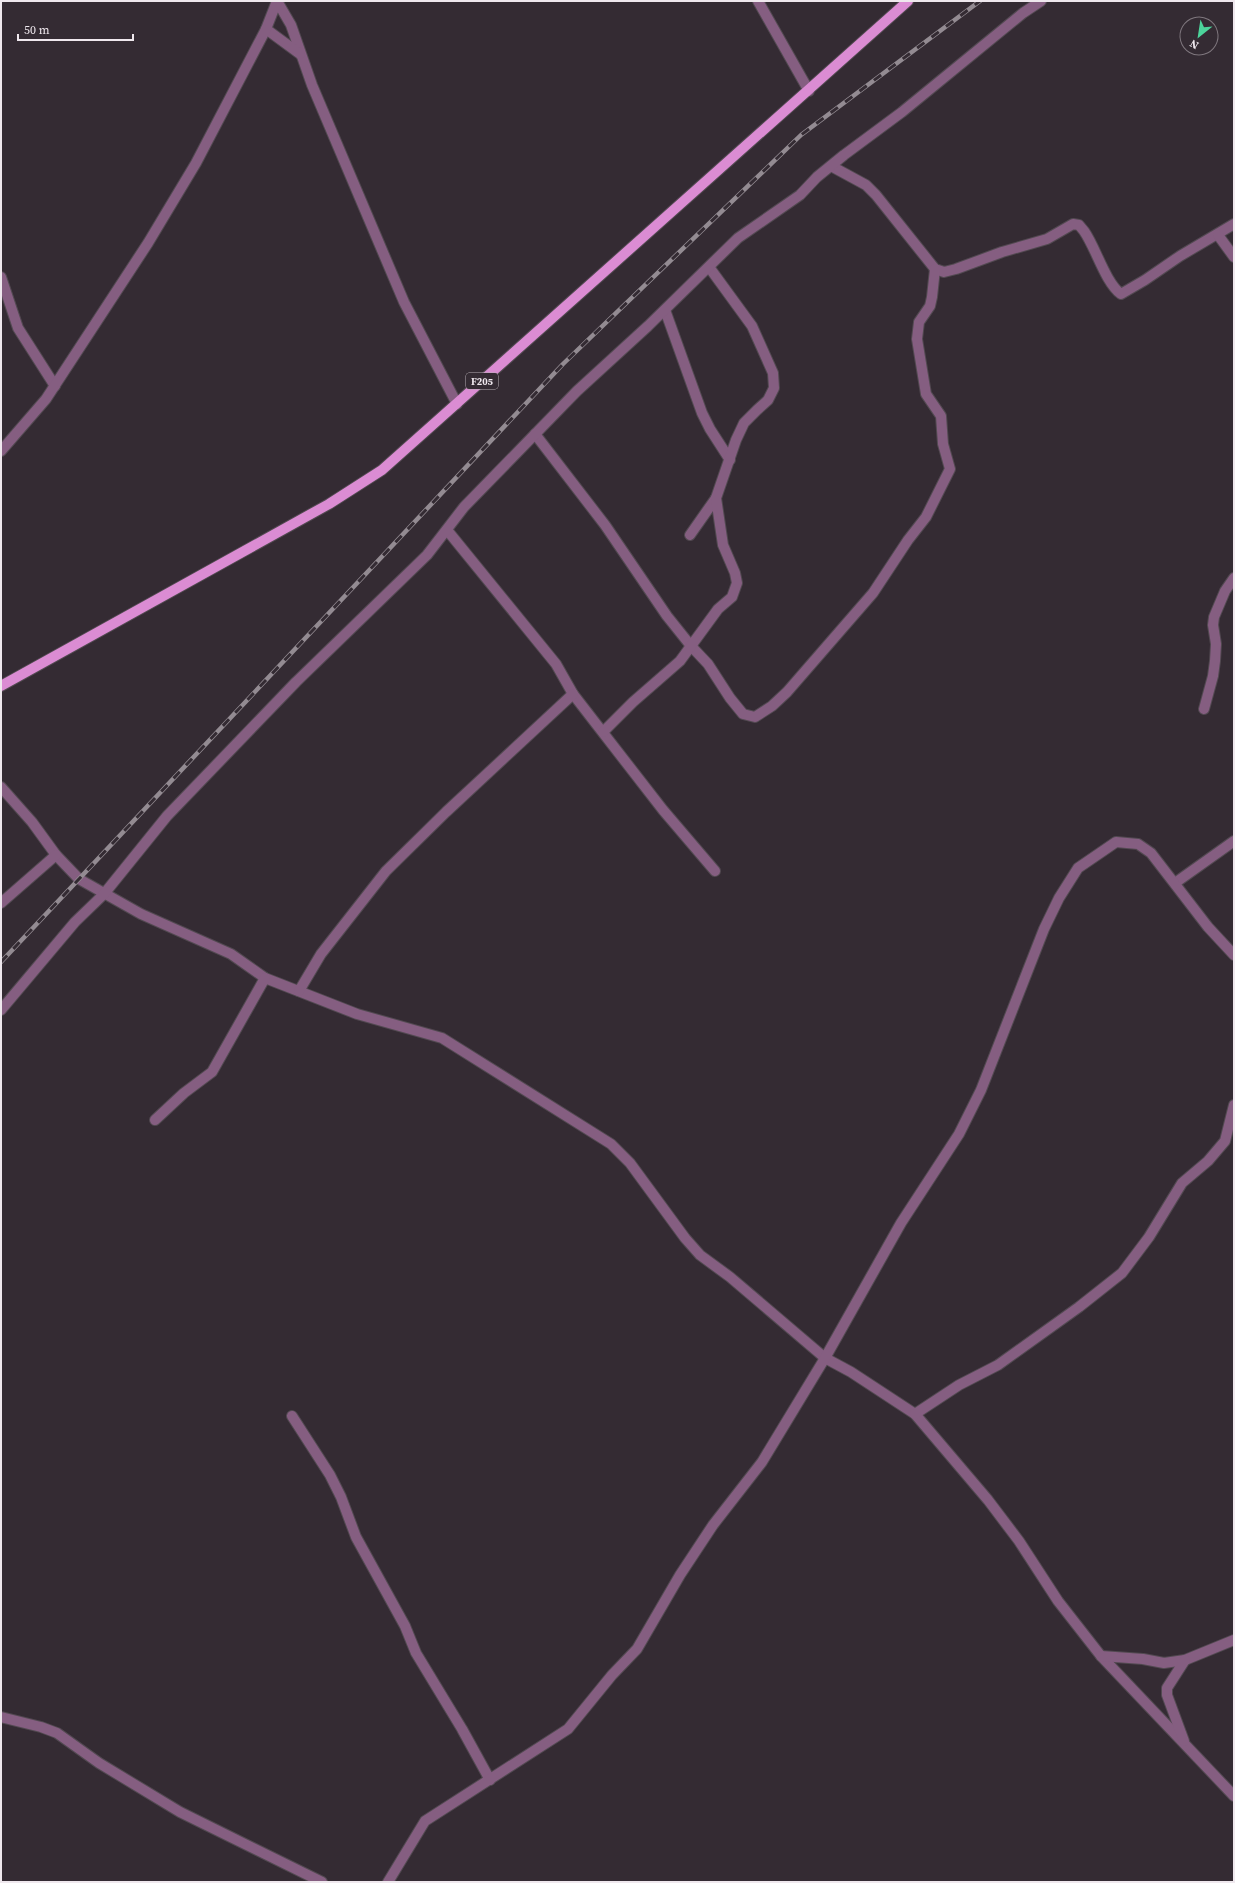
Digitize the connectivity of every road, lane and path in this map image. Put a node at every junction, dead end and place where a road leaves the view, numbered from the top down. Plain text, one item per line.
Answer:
1 (277, 1) edge
2 (758, 1) edge
3 (908, 1) edge
4 (1041, 1) edge
5 (266, 29) junction
6 (300, 54) junction
7 (808, 91) junction
8 (831, 166) junction
9 (1234, 224) edge
10 (1218, 235) junction
11 (1234, 257) edge
12 (709, 267) junction
13 (935, 269) junction
14 (1, 277) edge
15 (665, 310) junction
16 (55, 386) junction
17 (456, 404) junction
18 (535, 434) junction
19 (1, 451) edge
20 (730, 460) junction
21 (716, 498) junction
22 (447, 530) junction
23 (690, 535) dead end
24 (1234, 578) edge
25 (691, 646) junction
26 (1, 686) edge
27 (573, 694) junction
28 (1204, 709) dead end
29 (603, 732) junction
30 (1, 787) edge
31 (1234, 842) edge
32 (56, 854) junction
33 (715, 871) dead end
34 (1175, 883) junction
35 (104, 894) junction
36 (1, 903) edge
37 (1234, 955) edge
38 (265, 978) junction
39 (299, 991) junction
40 (1, 1010) edge
41 (1234, 1105) edge
42 (155, 1120) dead end
43 (825, 1358) junction
44 (915, 1414) junction
45 (292, 1416) dead end
46 (1234, 1640) edge
47 (1101, 1656) junction
48 (1185, 1660) junction
49 (1, 1717) edge
50 (1185, 1745) junction
51 (490, 1780) junction
52 (1234, 1796) edge
53 (391, 1880) edge
54 (322, 1882) edge

1 - 5 street
1 - 6 street
2 - 7 street
3 - 7 main road, F205
4 - 8 street
5 - 6 street
5 - 16 street
6 - 17 street
7 - 17 main road, F205
8 - 12 street
8 - 13 street
9 - 10 street
10 - 11 street
10 - 13 street
12 - 15 street
12 - 20 street
13 - 25 street
14 - 16 street
15 - 18 street
15 - 20 street
16 - 19 street
17 - 26 main road, F205
18 - 22 street
18 - 25 street
20 - 21 street
21 - 23 street
21 - 25 street
22 - 27 street
22 - 35 street
24 - 28 street
25 - 29 street
27 - 29 street
27 - 39 street
29 - 33 street
30 - 32 street
31 - 34 street
32 - 35 street
32 - 36 street
34 - 37 street
34 - 43 street
35 - 38 street
35 - 40 street
38 - 39 street
38 - 42 street
39 - 43 street
41 - 44 street
43 - 44 street
43 - 51 street
44 - 47 street
45 - 51 street
46 - 48 street
47 - 48 street
47 - 50 street
48 - 50 street
49 - 54 street
50 - 52 street
51 - 53 street

